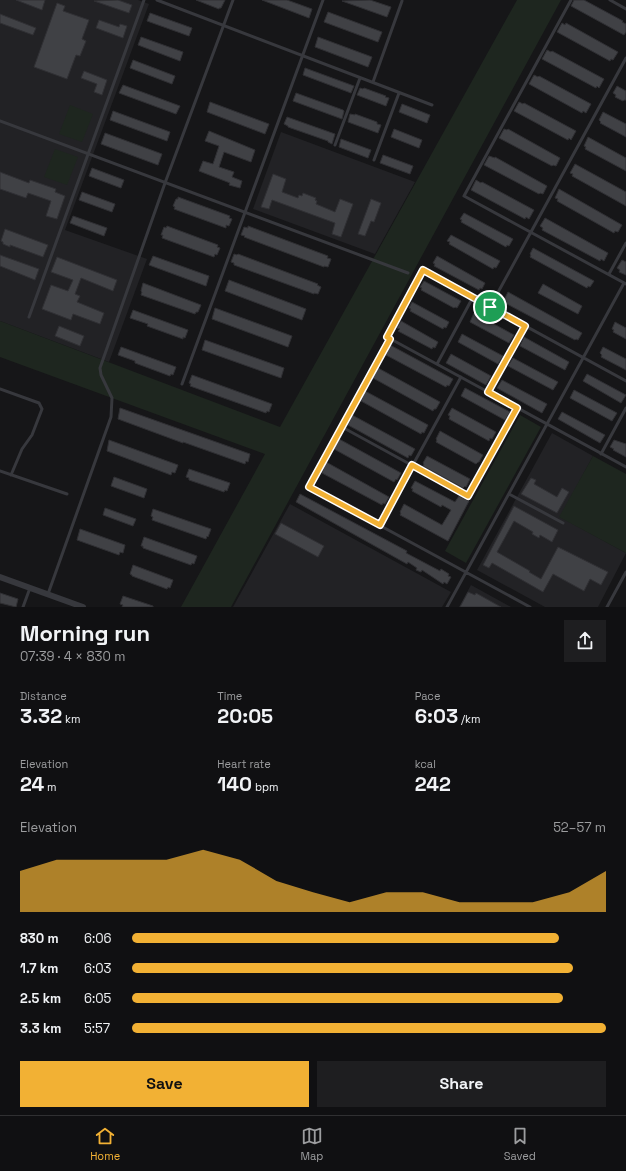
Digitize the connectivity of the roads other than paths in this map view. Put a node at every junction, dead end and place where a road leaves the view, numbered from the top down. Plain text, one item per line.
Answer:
1 (144, 0) edge
2 (157, 0) edge
3 (233, 0) edge
4 (323, 0) edge
5 (571, 0) edge
6 (610, 0) edge
7 (402, 2) dead end
8 (626, 9) edge
9 (223, 25) junction
10 (303, 56) junction
11 (626, 58) edge
12 (360, 78) junction
13 (373, 82) junction
14 (399, 92) junction
15 (432, 105) dead end
16 (0, 121) edge
17 (335, 145) dead end
18 (88, 154) junction
19 (374, 160) dead end
20 (165, 183) junction
21 (244, 212) junction
22 (531, 232) junction
23 (626, 243) edge
24 (408, 273) dead end
25 (609, 274) junction
26 (625, 283) edge
27 (473, 297) junction
28 (490, 307) junction
29 (29, 317) dead end
30 (525, 326) junction
31 (390, 339) junction
32 (583, 358) junction
33 (437, 364) junction
34 (461, 377) junction
35 (626, 381) edge
36 (182, 384) dead end
37 (0, 389) edge
38 (488, 392) junction
39 (517, 408) junction
40 (626, 408) edge
41 (547, 424) junction
42 (342, 427) junction
43 (601, 454) junction
44 (412, 465) junction
45 (626, 467) edge
46 (0, 471) edge
47 (11, 475) junction
48 (67, 494) dead end
49 (509, 494) junction
50 (563, 523) dead end
51 (380, 525) junction
52 (466, 572) junction
53 (626, 572) edge
54 (0, 577) edge
55 (30, 588) junction
56 (48, 594) junction
57 (24, 607) edge
58 (83, 607) edge
59 (447, 607) edge
60 (530, 607) edge
61 (607, 607) edge

1 - 18 lane
2 - 9 lane
3 - 9 lane
4 - 10 lane
5 - 22 lane
6 - 8 lane
7 - 13 lane
9 - 10 lane
9 - 20 lane
10 - 12 lane
10 - 21 lane
11 - 22 lane
12 - 13 lane
12 - 17 lane
13 - 14 lane
14 - 15 lane
14 - 19 lane
16 - 18 lane
18 - 20 lane
18 - 29 lane
20 - 21 lane
20 - 56 lane
21 - 24 lane
21 - 36 lane
22 - 25 lane
22 - 28 lane
23 - 25 lane
25 - 26 lane
26 - 32 lane
27 - 28 lane
27 - 31 lane
27 - 33 lane
28 - 30 lane
30 - 32 lane
30 - 38 lane
31 - 33 lane
31 - 42 lane
32 - 35 lane
32 - 41 lane
33 - 34 lane
34 - 38 lane
34 - 44 lane
37 - 47 lane
38 - 39 lane
39 - 41 lane
39 - 44 lane
40 - 43 lane
41 - 43 lane
41 - 49 lane
42 - 44 lane
42 - 51 lane
43 - 45 lane
44 - 51 lane
46 - 47 lane
47 - 48 lane
49 - 50 lane
49 - 52 lane
51 - 52 lane
52 - 59 lane
52 - 60 lane
53 - 61 lane
54 - 55 street
55 - 56 street
55 - 57 lane
56 - 58 street

